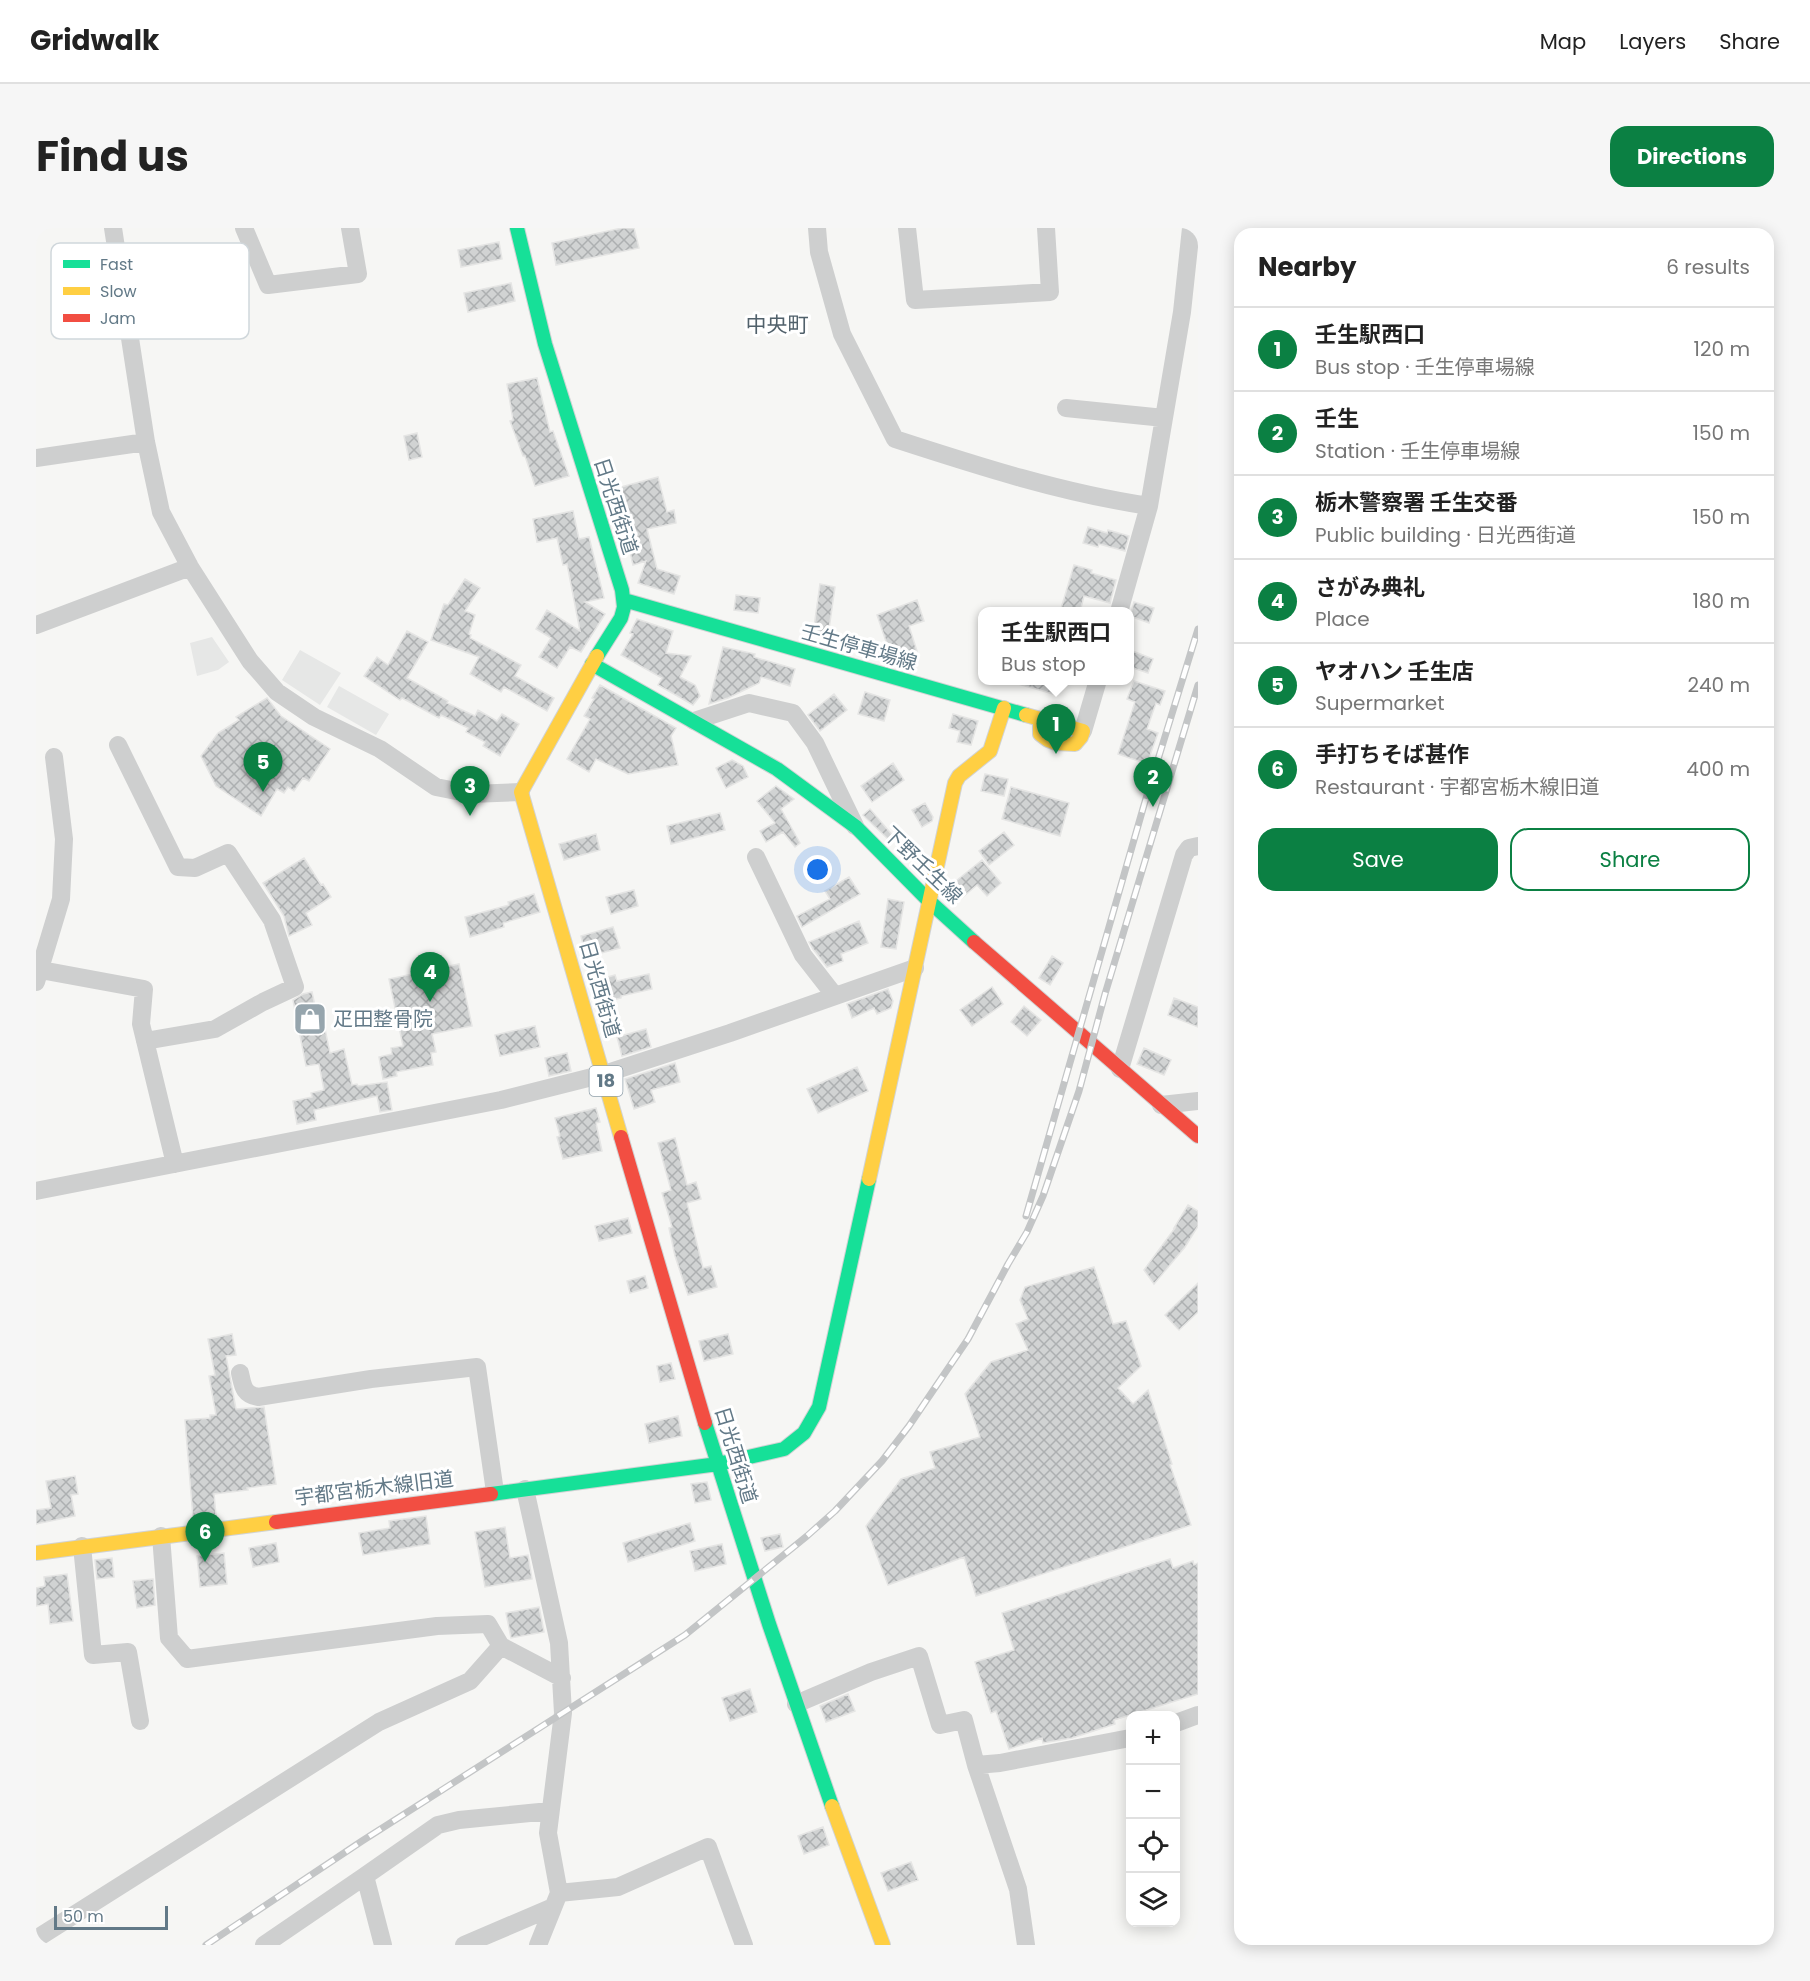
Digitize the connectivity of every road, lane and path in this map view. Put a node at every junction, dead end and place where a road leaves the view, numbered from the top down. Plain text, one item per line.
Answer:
1 (113, 228) edge
2 (244, 228) edge
3 (350, 228) edge
4 (517, 228) edge
5 (817, 228) edge
6 (907, 228) edge
7 (1046, 228) edge
8 (1191, 228) edge
9 (115, 243) edge
10 (130, 339) edge
11 (1066, 408) dead end
12 (1164, 418) junction
13 (146, 442) junction
14 (36, 458) edge
15 (1149, 506) junction
16 (190, 567) junction
17 (624, 600) junction
18 (1120, 607) edge
19 (36, 625) edge
20 (592, 664) junction
21 (1097, 685) edge
22 (1004, 708) junction
23 (694, 721) junction
24 (1083, 731) joint
25 (118, 746) dead end
26 (54, 757) dead end
27 (521, 792) junction
28 (856, 826) junction
29 (1198, 846) edge
30 (756, 857) dead end
31 (930, 902) junction
32 (915, 968) junction
33 (37, 973) edge
34 (835, 996) junction
35 (145, 1041) junction
36 (1120, 1069) junction
37 (604, 1074) junction
38 (1198, 1101) edge
39 (1161, 1105) junction
40 (1198, 1136) edge
41 (175, 1164) junction
42 (36, 1191) edge
43 (240, 1373) dead end
44 (718, 1464) junction
45 (525, 1489) junction
46 (495, 1492) junction
47 (161, 1536) junction
48 (82, 1546) junction
49 (36, 1552) edge
50 (501, 1646) junction
51 (562, 1678) junction
52 (796, 1704) junction
53 (1198, 1715) edge
54 (140, 1721) dead end
55 (1180, 1722) edge
56 (1126, 1739) edge
57 (976, 1765) junction
58 (550, 1811) junction
59 (364, 1876) junction
60 (556, 1900) junction
61 (36, 1939) edge
62 (264, 1945) edge
63 (384, 1945) edge
64 (464, 1945) edge
65 (538, 1945) edge
66 (744, 1945) edge
67 (883, 1945) edge
68 (1026, 1945) edge

1 - 9 street
2 - 3 street
4 - 17 main road, 日光西街道
5 - 15 street
6 - 7 street
8 - 12 street
10 - 13 street
11 - 12 street
12 - 15 street
13 - 14 street
13 - 16 street
15 - 18 street
16 - 19 street
16 - 27 street
17 - 20 main road
17 - 22 main road, 壬生停車場線
20 - 23 main road, 下野壬生線
20 - 27 main road
21 - 24 street
22 - 24 main road, 壬生停車場線
22 - 31 main road, 宇都宮栃木線旧道
23 - 28 main road, 下野壬生線
23 - 28 street
25 - 35 street
26 - 33 street
27 - 37 main road, 日光西街道 / 18
28 - 31 main road, 下野壬生線
29 - 36 street
30 - 34 street
31 - 32 main road, 宇都宮栃木線旧道
31 - 36 main road, 下野壬生線
32 - 34 street
32 - 44 main road, 宇都宮栃木線旧道
33 - 35 street
34 - 37 street
35 - 41 street
36 - 39 main road, 下野壬生線
37 - 41 street
37 - 44 main road, 日光西街道 / 18
38 - 39 street
39 - 40 main road, 下野壬生線
41 - 42 street
43 - 46 street
44 - 45 main road, 宇都宮栃木線旧道
44 - 52 main road, 日光西街道 / 18
45 - 46 main road, 宇都宮栃木線旧道
45 - 51 street
46 - 47 main road, 宇都宮栃木線旧道
47 - 48 main road, 宇都宮栃木線旧道
47 - 50 street
48 - 49 main road, 宇都宮栃木線旧道
48 - 54 street
50 - 51 street
50 - 61 street
51 - 58 street
52 - 57 street
52 - 67 main road, 日光西街道 / 18
53 - 55 street
56 - 57 street
57 - 68 street
58 - 59 street
58 - 60 street
59 - 62 street
59 - 63 street
60 - 64 street
60 - 65 street
60 - 66 street

